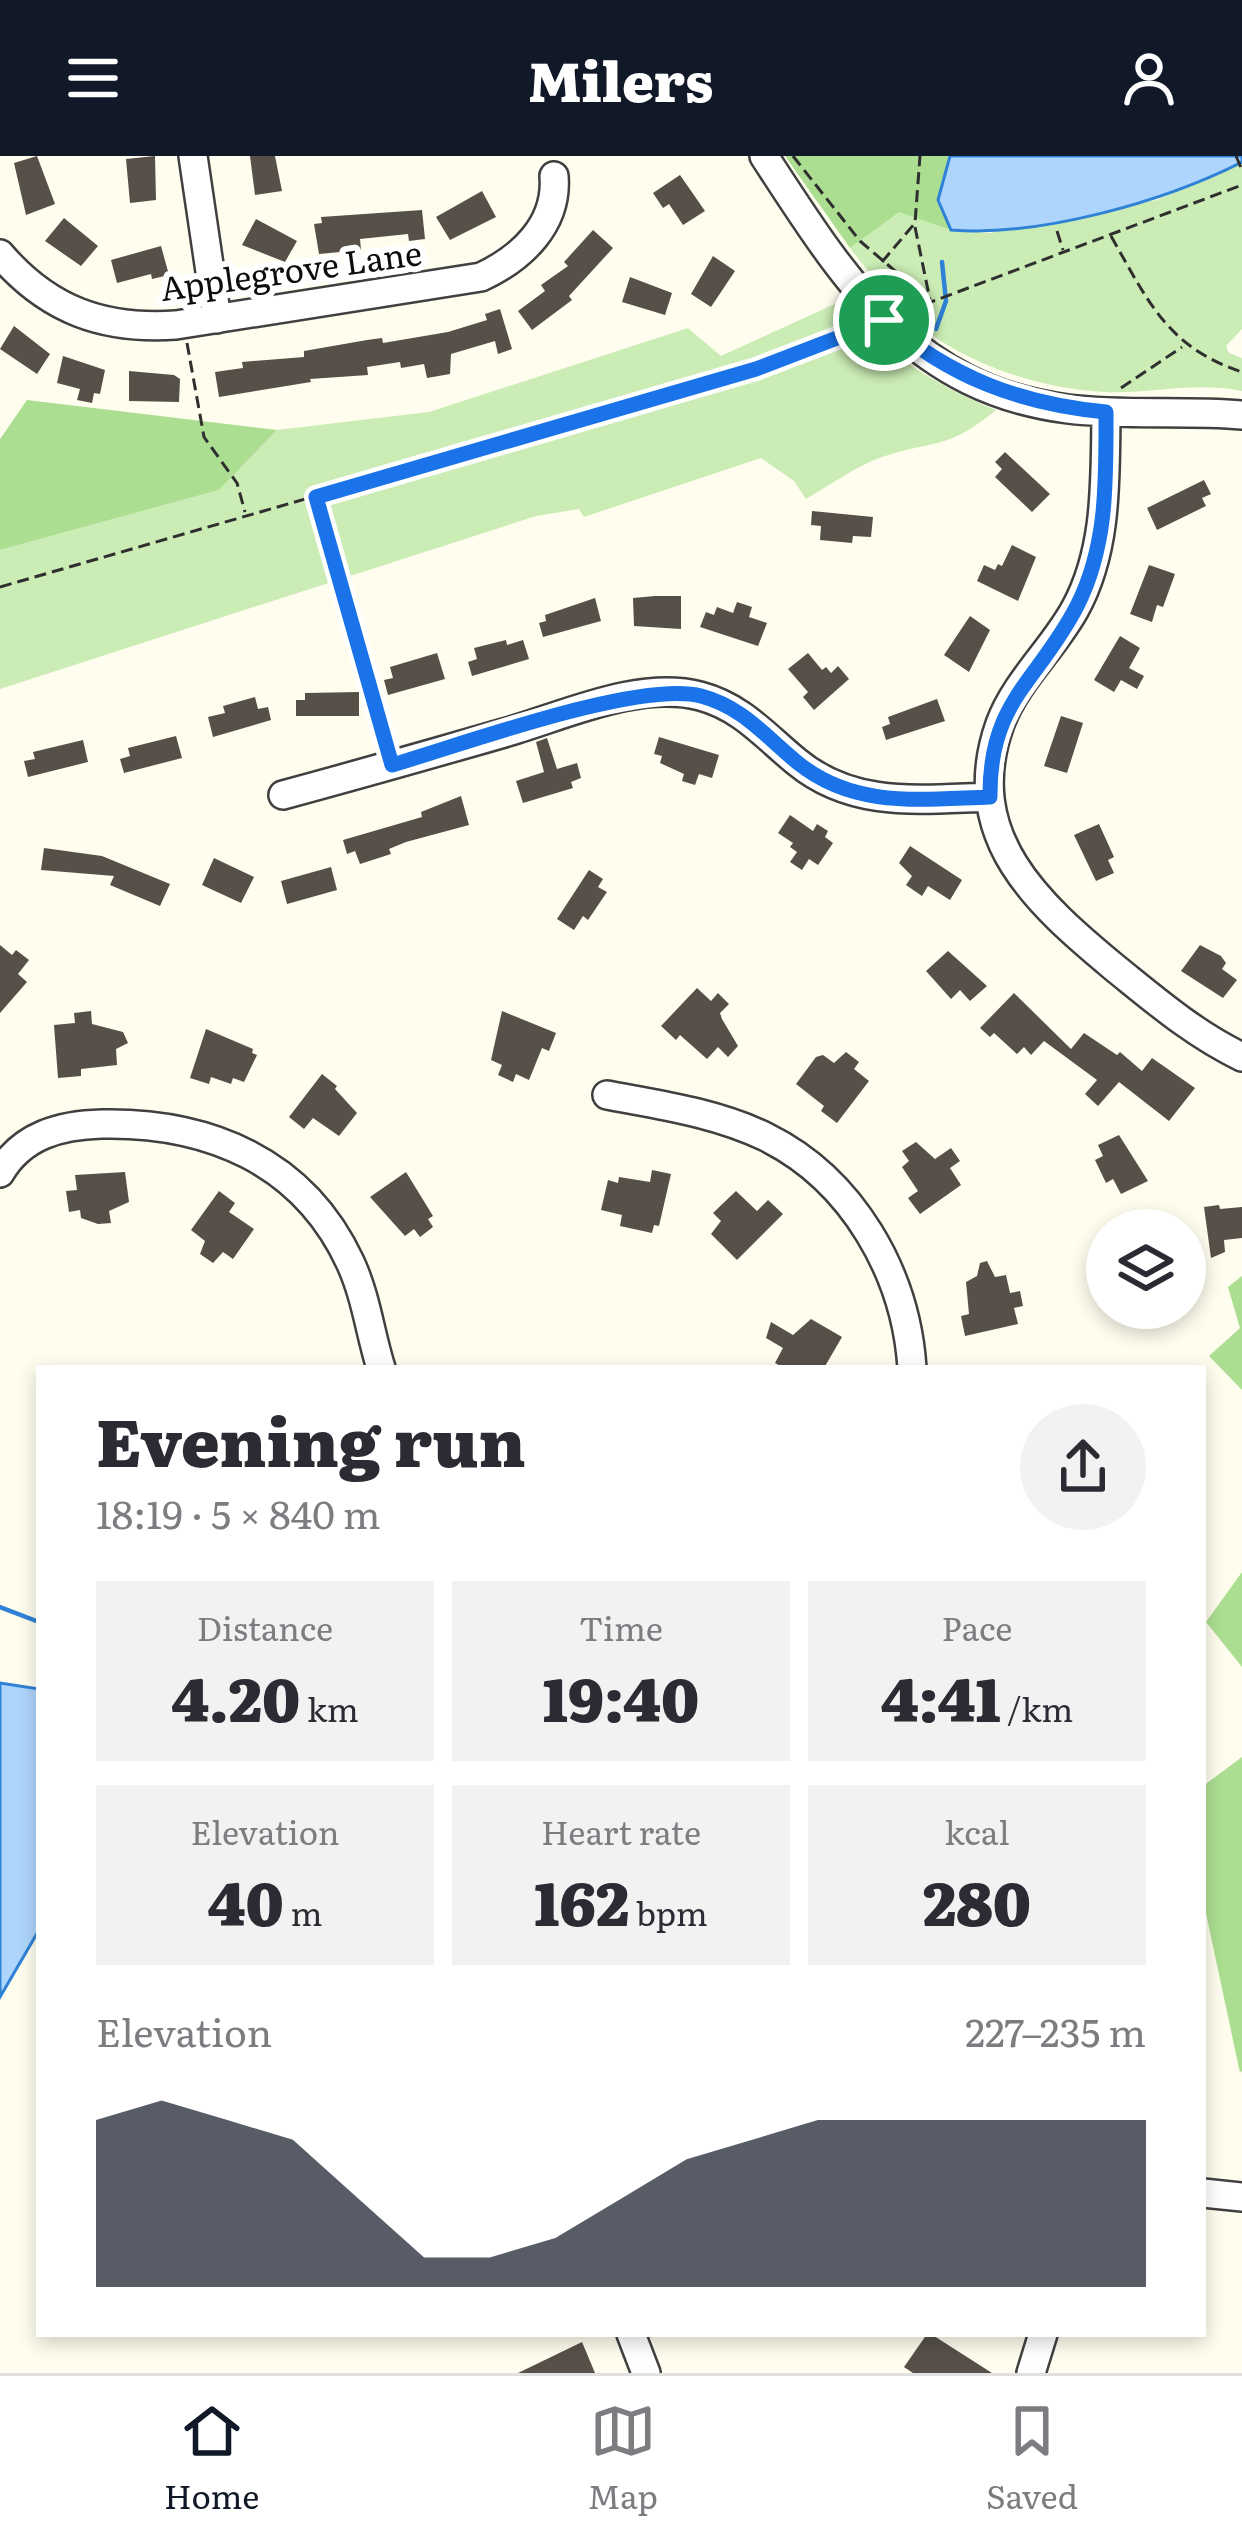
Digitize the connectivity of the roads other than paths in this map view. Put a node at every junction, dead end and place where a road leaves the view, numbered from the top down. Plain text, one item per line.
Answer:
1 (193, 156) edge
2 (764, 156) edge
3 (554, 176) dead end
4 (0, 254) edge
5 (217, 319) junction
6 (1106, 412) junction
7 (1242, 416) edge
8 (284, 795) dead end
9 (990, 797) junction
10 (1242, 1057) edge
11 (607, 1095) dead end
12 (5, 1156) edge
13 (380, 1365) edge
14 (912, 1365) edge
15 (1206, 2193) edge
16 (1242, 2197) edge
17 (632, 2337) edge
18 (1042, 2337) edge
19 (646, 2373) edge
20 (1031, 2373) edge

1 - 5 street
2 - 6 street
3 - 5 street, Applegrove Lane
4 - 5 street, Applegrove Lane
6 - 7 street
6 - 9 street
8 - 9 street
9 - 10 street
11 - 14 street
12 - 13 street
15 - 16 street
17 - 19 street
18 - 20 street

